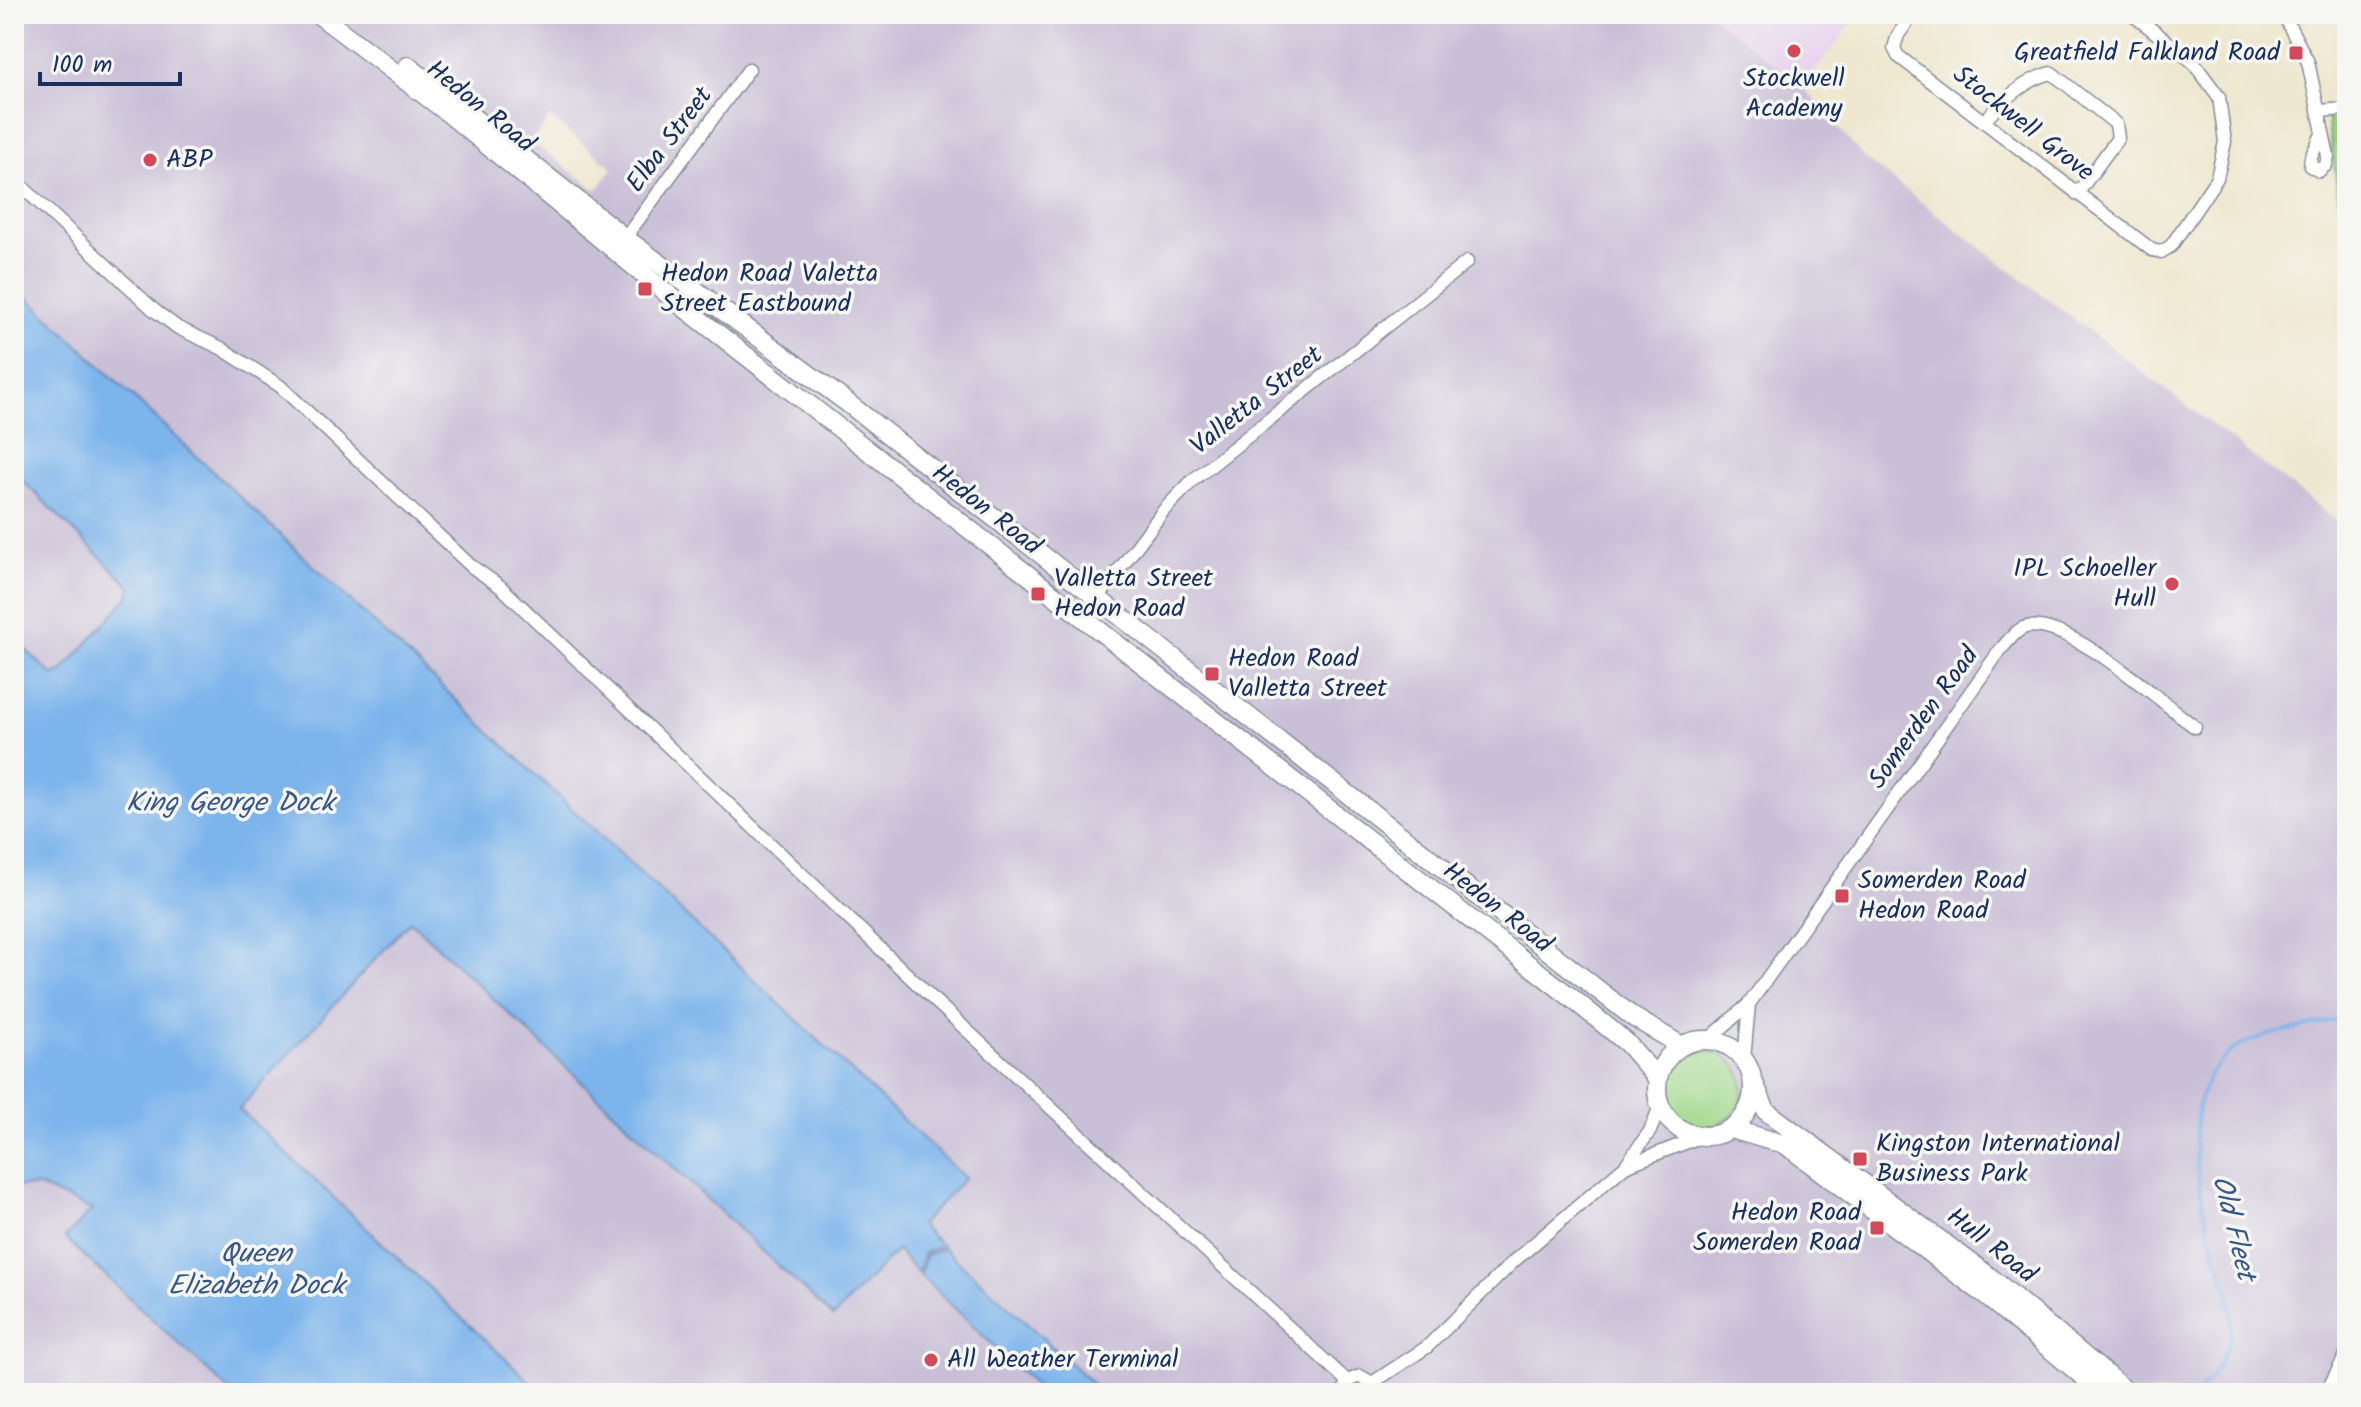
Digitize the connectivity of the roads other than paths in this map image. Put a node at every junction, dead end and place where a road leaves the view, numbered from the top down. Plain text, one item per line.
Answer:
1 (318, 14) edge
2 (339, 14) edge
3 (1913, 14) edge
4 (2132, 14) edge
5 (2283, 14) edge
6 (749, 69) dead end
7 (2347, 109) edge
8 (2318, 111) junction
9 (1984, 122) junction
10 (2322, 134) dead end
11 (14, 179) edge
12 (2077, 194) junction
13 (625, 238) junction
14 (1467, 262) dead end
15 (1098, 598) junction
16 (2195, 727) dead end
17 (1749, 1004) junction
18 (1708, 1040) junction
19 (1682, 1046) junction
20 (1744, 1060) junction
21 (1657, 1078) junction
22 (1752, 1078) junction
23 (1660, 1106) junction
24 (1731, 1129) junction
25 (1703, 1136) junction
26 (1625, 1166) junction
27 (2347, 1353) edge
28 (1345, 1387) edge
29 (1373, 1388) edge
30 (2103, 1393) edge
31 (2128, 1393) edge
32 (2326, 1393) edge

1 - 21 highway, Hedon Road
2 - 13 highway, Hedon Road
3 - 9 street, Stockwell Grove
4 - 12 street, Stockwell Grove
5 - 8 street
6 - 13 street, Elba Street
7 - 8 street
8 - 10 street
9 - 12 street, Stockwell Grove
9 - 12 street
11 - 28 street
13 - 15 highway, Hedon Road
14 - 15 street, Valletta Street
15 - 19 highway, Hedon Road
16 - 17 street, Somerden Road
17 - 18 street, Somerden Road
17 - 20 street
18 - 19 highway
18 - 20 highway
19 - 21 highway
20 - 22 highway
21 - 23 highway
22 - 24 highway
22 - 31 highway, Hull Road
23 - 25 highway
23 - 26 street
24 - 25 highway
24 - 30 highway, Hull Road
25 - 26 street
26 - 29 street
27 - 32 street
28 - 29 street

